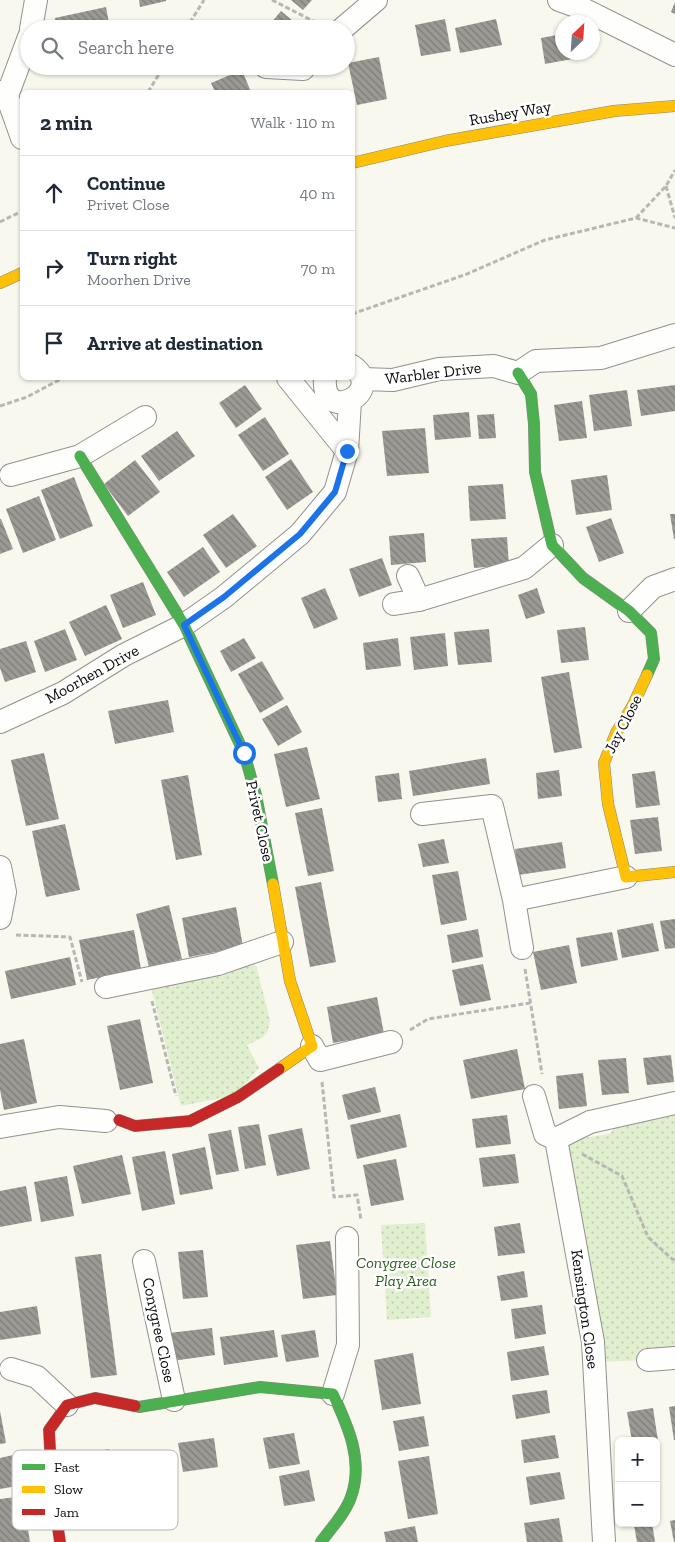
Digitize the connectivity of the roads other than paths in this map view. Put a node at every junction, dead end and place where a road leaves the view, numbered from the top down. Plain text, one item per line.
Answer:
1 (36, 0) edge
2 (376, 0) edge
3 (559, 0) edge
4 (33, 20) edge
5 (353, 20) edge
6 (675, 54) edge
7 (20, 58) edge
8 (4, 94) edge
9 (675, 106) edge
10 (20, 133) edge
11 (355, 162) edge
12 (20, 274) edge
13 (0, 283) edge
14 (675, 336) edge
15 (357, 373) edge
16 (518, 373) junction
17 (290, 380) edge
18 (325, 380) edge
19 (350, 401) junction
20 (145, 418) dead end
21 (347, 451) junction
22 (80, 456) junction
23 (11, 476) dead end
24 (552, 545) junction
25 (408, 576) dead end
26 (675, 579) edge
27 (419, 600) junction
28 (394, 604) dead end
29 (629, 611) junction
30 (184, 625) junction
31 (0, 722) edge
32 (422, 814) dead end
33 (0, 867) edge
34 (675, 872) edge
35 (626, 877) junction
36 (514, 900) junction
37 (5, 926) edge
38 (282, 942) junction
39 (522, 948) road end
40 (96, 989) road end
41 (391, 1042) road end
42 (316, 1053) junction
43 (539, 1089) road end
44 (675, 1103) edge
45 (112, 1120) joint
46 (0, 1127) edge
47 (556, 1139) junction
48 (354, 1231) road end
49 (144, 1261) dead end
50 (675, 1358) edge
51 (648, 1360) dead end
52 (11, 1369) dead end
53 (333, 1394) junction
54 (174, 1400) junction
55 (67, 1405) junction
56 (51, 1450) edge
57 (321, 1542) edge
58 (604, 1542) edge

1 - 4 street
2 - 5 street
3 - 6 street
7 - 8 street
8 - 10 street
9 - 11 street, Rushey Way
12 - 13 street
14 - 16 street
15 - 16 street, Warbler Drive
15 - 19 street, Moorhen Drive
16 - 24 street
17 - 21 street
18 - 19 street
19 - 21 street, Moorhen Drive
20 - 22 street
21 - 30 street, Moorhen Drive
22 - 23 street
22 - 30 street
24 - 27 street
24 - 29 street, Jay Close
25 - 27 street
26 - 29 street
27 - 28 street
29 - 35 street, Jay Close
30 - 31 street, Moorhen Drive
30 - 38 street, Privet Close
32 - 36 street
33 - 37 street
34 - 35 street
35 - 36 street
36 - 39 street
38 - 40 street
38 - 42 street, Privet Close
41 - 42 street
42 - 45 street
43 - 47 street, Kensington Close
44 - 47 street
45 - 46 street
47 - 58 street, Kensington Close
48 - 53 street
49 - 54 street, Conygree Close
50 - 51 street
52 - 55 street
53 - 54 street, Conygree Close
53 - 57 street
54 - 55 street, Conygree Close
55 - 56 street

